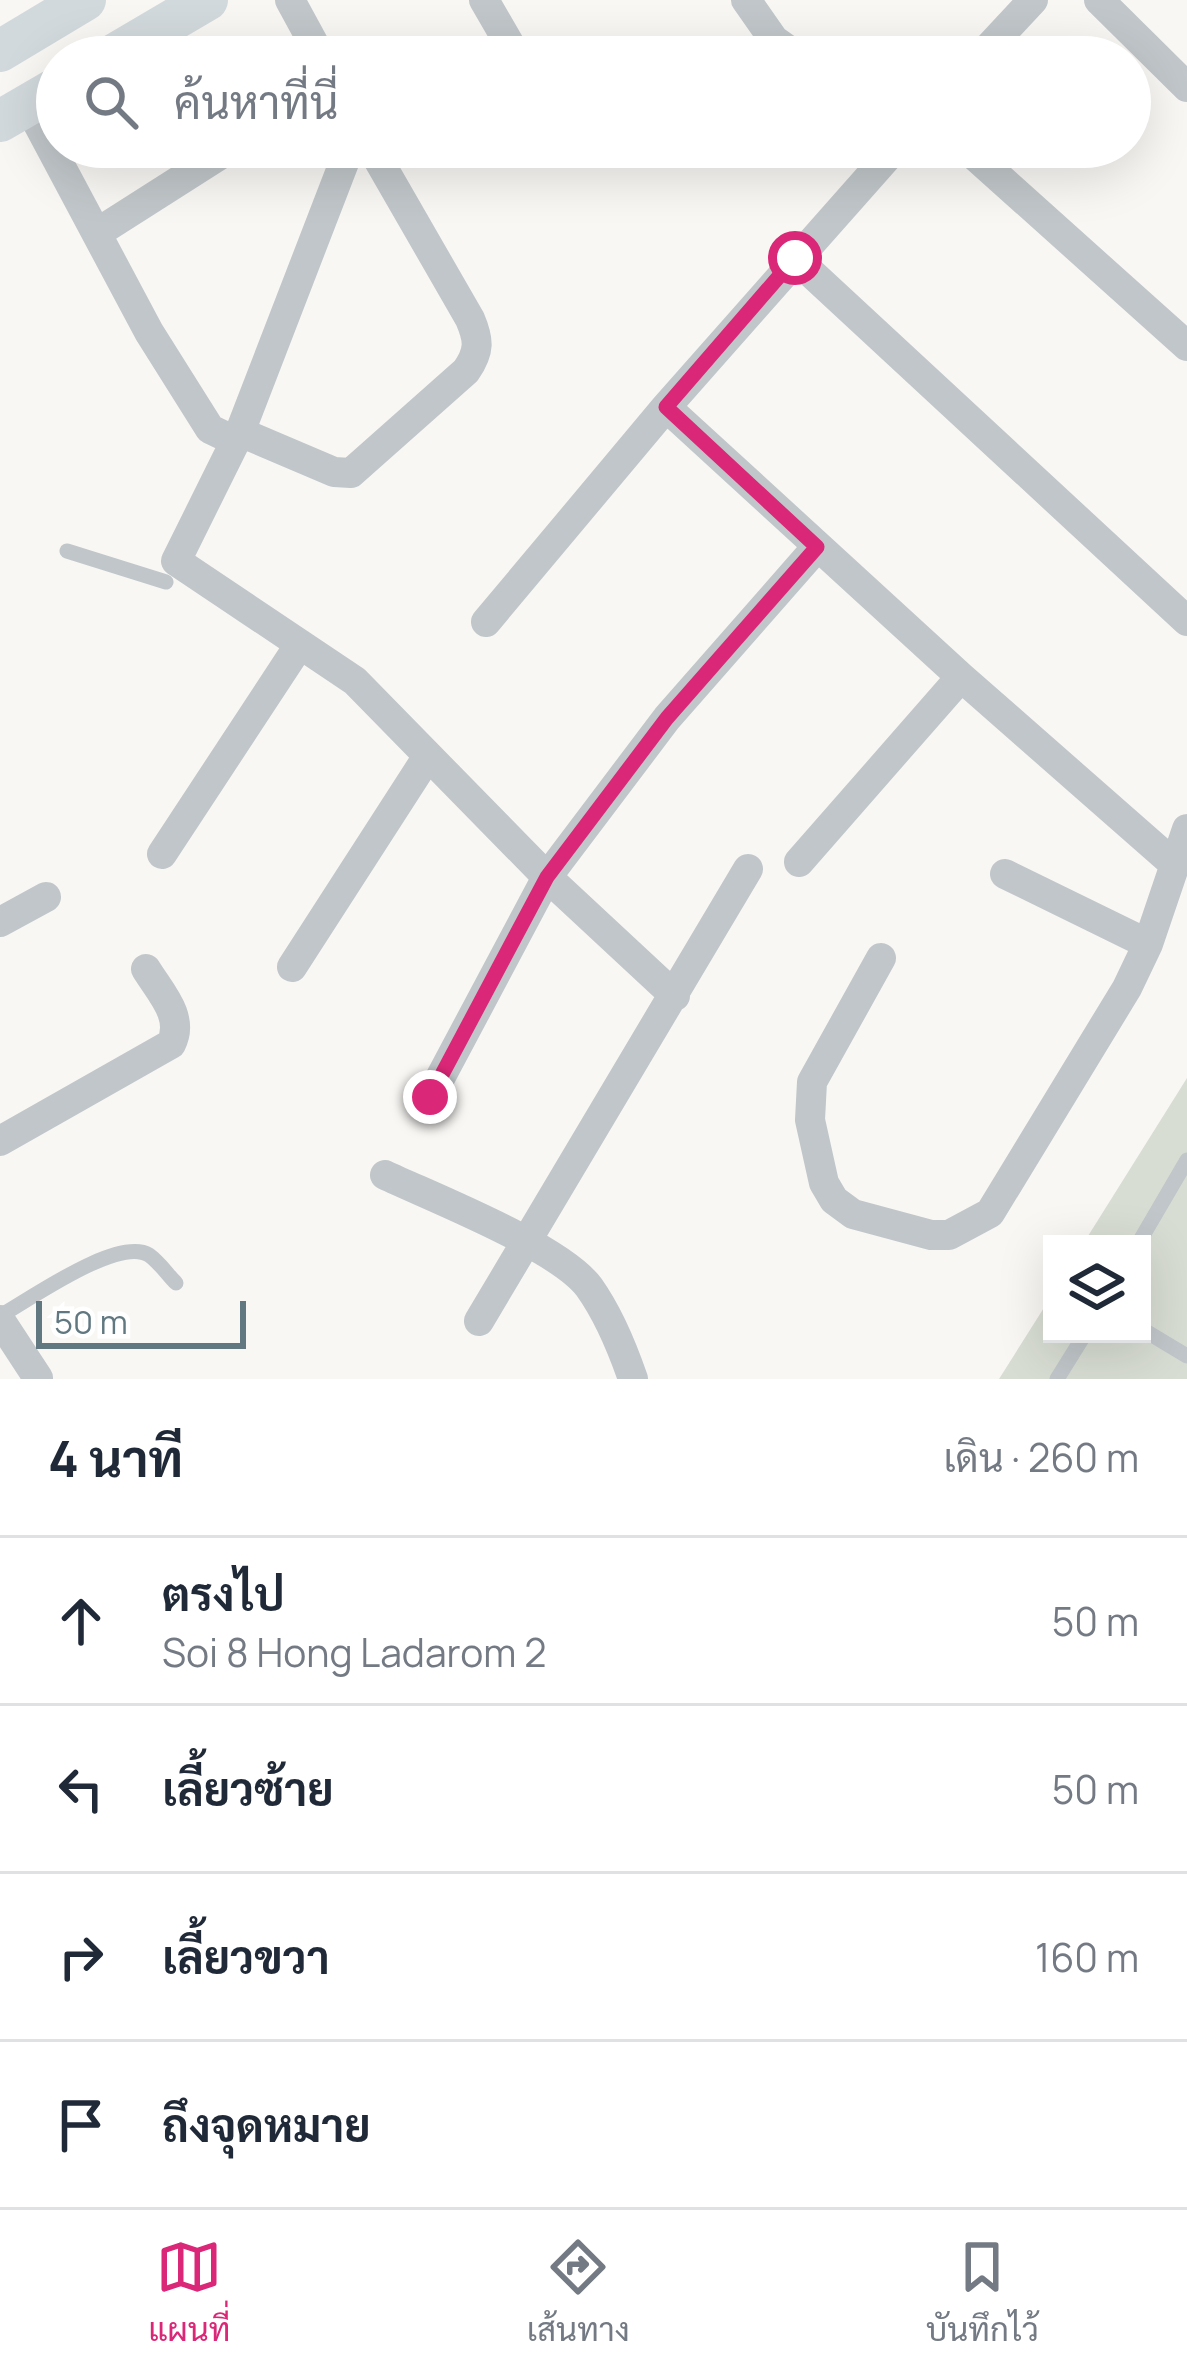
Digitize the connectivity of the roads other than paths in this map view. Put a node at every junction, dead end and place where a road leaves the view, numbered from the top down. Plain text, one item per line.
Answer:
1 (85, 0) edge
2 (207, 0) edge
3 (290, 0) edge
4 (484, 0) edge
5 (746, 0) edge
6 (1033, 0) edge
7 (1099, 0) edge
8 (146, 36) edge
9 (310, 36) edge
10 (505, 36) edge
11 (771, 36) edge
12 (1000, 36) edge
13 (1135, 36) edge
14 (0, 51) edge
15 (1151, 51) edge
16 (1187, 87) edge
17 (62, 168) edge
18 (199, 168) edge
19 (342, 168) edge
20 (383, 168) edge
21 (877, 168) edge
22 (989, 168) edge
23 (97, 233) junction
24 (795, 258) junction
25 (1184, 336) edge
26 (666, 407) junction
27 (236, 436) junction
28 (817, 547) junction
29 (67, 550) dead end
30 (166, 582) dead end
31 (1187, 621) edge
32 (486, 622) dead end
33 (300, 644) junction
34 (961, 677) junction
35 (428, 756) junction
36 (1187, 829) edge
37 (162, 854) dead end
38 (799, 862) dead end
39 (1174, 864) junction
40 (748, 869) dead end
41 (1005, 874) dead end
42 (547, 877) junction
43 (46, 897) dead end
44 (0, 922) edge
45 (1148, 944) junction
46 (881, 958) dead end
47 (292, 967) dead end
48 (146, 969) dead end
49 (675, 996) junction
50 (430, 1097) dead end
51 (0, 1141) edge
52 (1187, 1160) edge
53 (386, 1175) dead end
54 (1143, 1235) edge
55 (526, 1241) junction
56 (176, 1283) dead end
57 (0, 1318) edge
58 (479, 1321) dead end
59 (1151, 1334) edge
60 (1079, 1343) edge
61 (1187, 1356) edge
62 (38, 1378) edge
63 (634, 1379) edge
64 (1057, 1379) edge

1 - 14 main road
2 - 8 main road
3 - 9 street
4 - 10 street
5 - 11 street
6 - 12 street
7 - 13 street
15 - 16 street
17 - 23 street
18 - 23 street
19 - 27 street
20 - 27 street
21 - 24 street
22 - 25 street
23 - 27 street
24 - 26 street
24 - 31 street
26 - 28 street
26 - 32 street
27 - 33 street
28 - 34 street
28 - 42 street
29 - 30 lane
33 - 35 street
33 - 37 street
34 - 38 street
34 - 39 street
35 - 42 street
35 - 47 street
36 - 39 street
39 - 45 street
40 - 49 street
41 - 45 street
42 - 49 street
42 - 50 street
43 - 44 street
45 - 46 street
48 - 51 street
49 - 55 street
52 - 54 lane
53 - 55 street
55 - 58 street
55 - 63 street
56 - 57 lane
57 - 62 street
59 - 61 lane
60 - 64 lane

